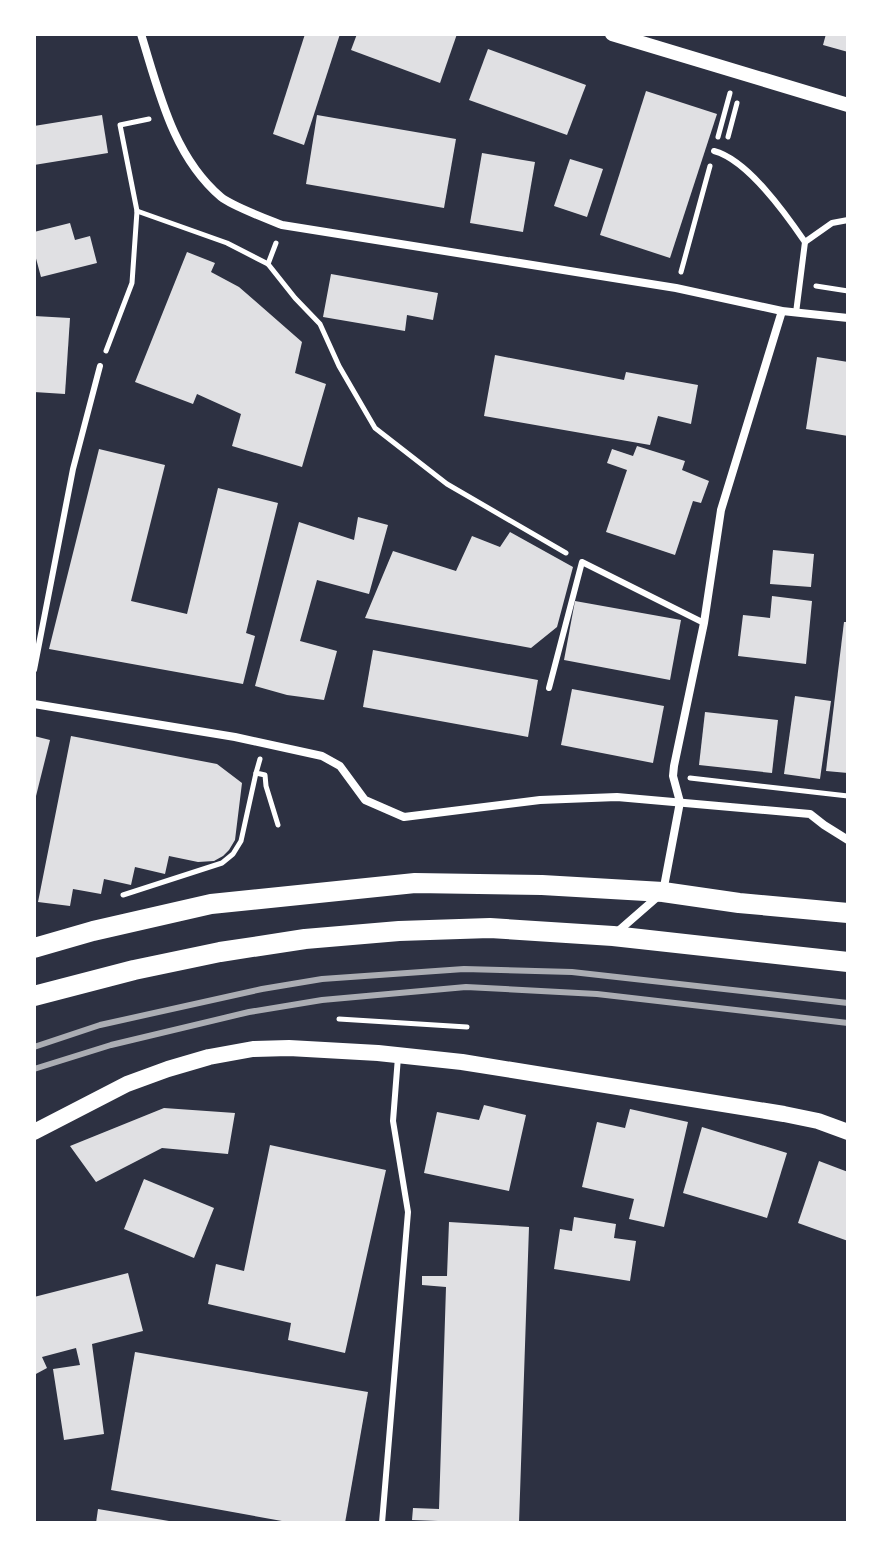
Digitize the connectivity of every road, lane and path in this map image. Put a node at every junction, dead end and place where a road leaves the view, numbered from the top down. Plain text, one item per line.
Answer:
1 (141, 34) edge
2 (612, 34) edge
3 (736, 71) junction
4 (737, 103) dead end
5 (848, 105) edge
6 (166, 115) junction
7 (714, 151) junction
8 (723, 154) junction
9 (137, 211) junction
10 (848, 220) edge
11 (282, 225) junction
12 (805, 242) junction
13 (268, 264) junction
14 (799, 284) junction
15 (676, 288) junction
16 (848, 291) edge
17 (782, 311) junction
18 (796, 313) junction
19 (848, 318) edge
20 (100, 366) joint
21 (582, 562) junction
22 (704, 623) junction
23 (34, 670) edge
24 (549, 688) dead end
25 (34, 704) edge
26 (264, 744) junction
27 (256, 773) junction
28 (673, 776) junction
29 (848, 796) edge
30 (680, 802) junction
31 (278, 825) dead end
32 (848, 840) edge
33 (663, 892) junction
34 (121, 896) dead end
35 (848, 913) edge
36 (613, 936) junction
37 (34, 948) edge
38 (848, 962) edge
39 (34, 996) edge
40 (339, 1019) dead end
41 (467, 1027) dead end
42 (398, 1055) junction
43 (34, 1132) edge
44 (848, 1132) edge
45 (382, 1523) edge

1 - 6 street
2 - 3 street
3 - 5 street
3 - 7 path
4 - 8 path
6 - 9 path
6 - 11 street
7 - 8 lane
7 - 15 path
8 - 12 lane
9 - 13 path
9 - 20 path
10 - 12 lane
11 - 13 path
11 - 15 street
12 - 14 lane
13 - 21 path
14 - 16 path
14 - 18 lane
15 - 17 street
17 - 18 street
17 - 22 street
18 - 19 street
20 - 23 lane
21 - 22 lane
21 - 24 lane
22 - 28 street
25 - 26 street
26 - 27 path
26 - 30 street
27 - 31 path
27 - 34 path
28 - 29 path
28 - 30 street
30 - 32 street
30 - 33 street
33 - 35 main road
33 - 36 street
33 - 37 main road
36 - 38 main road
36 - 39 main road
40 - 41 path
42 - 43 main road
42 - 44 main road
42 - 45 lane

